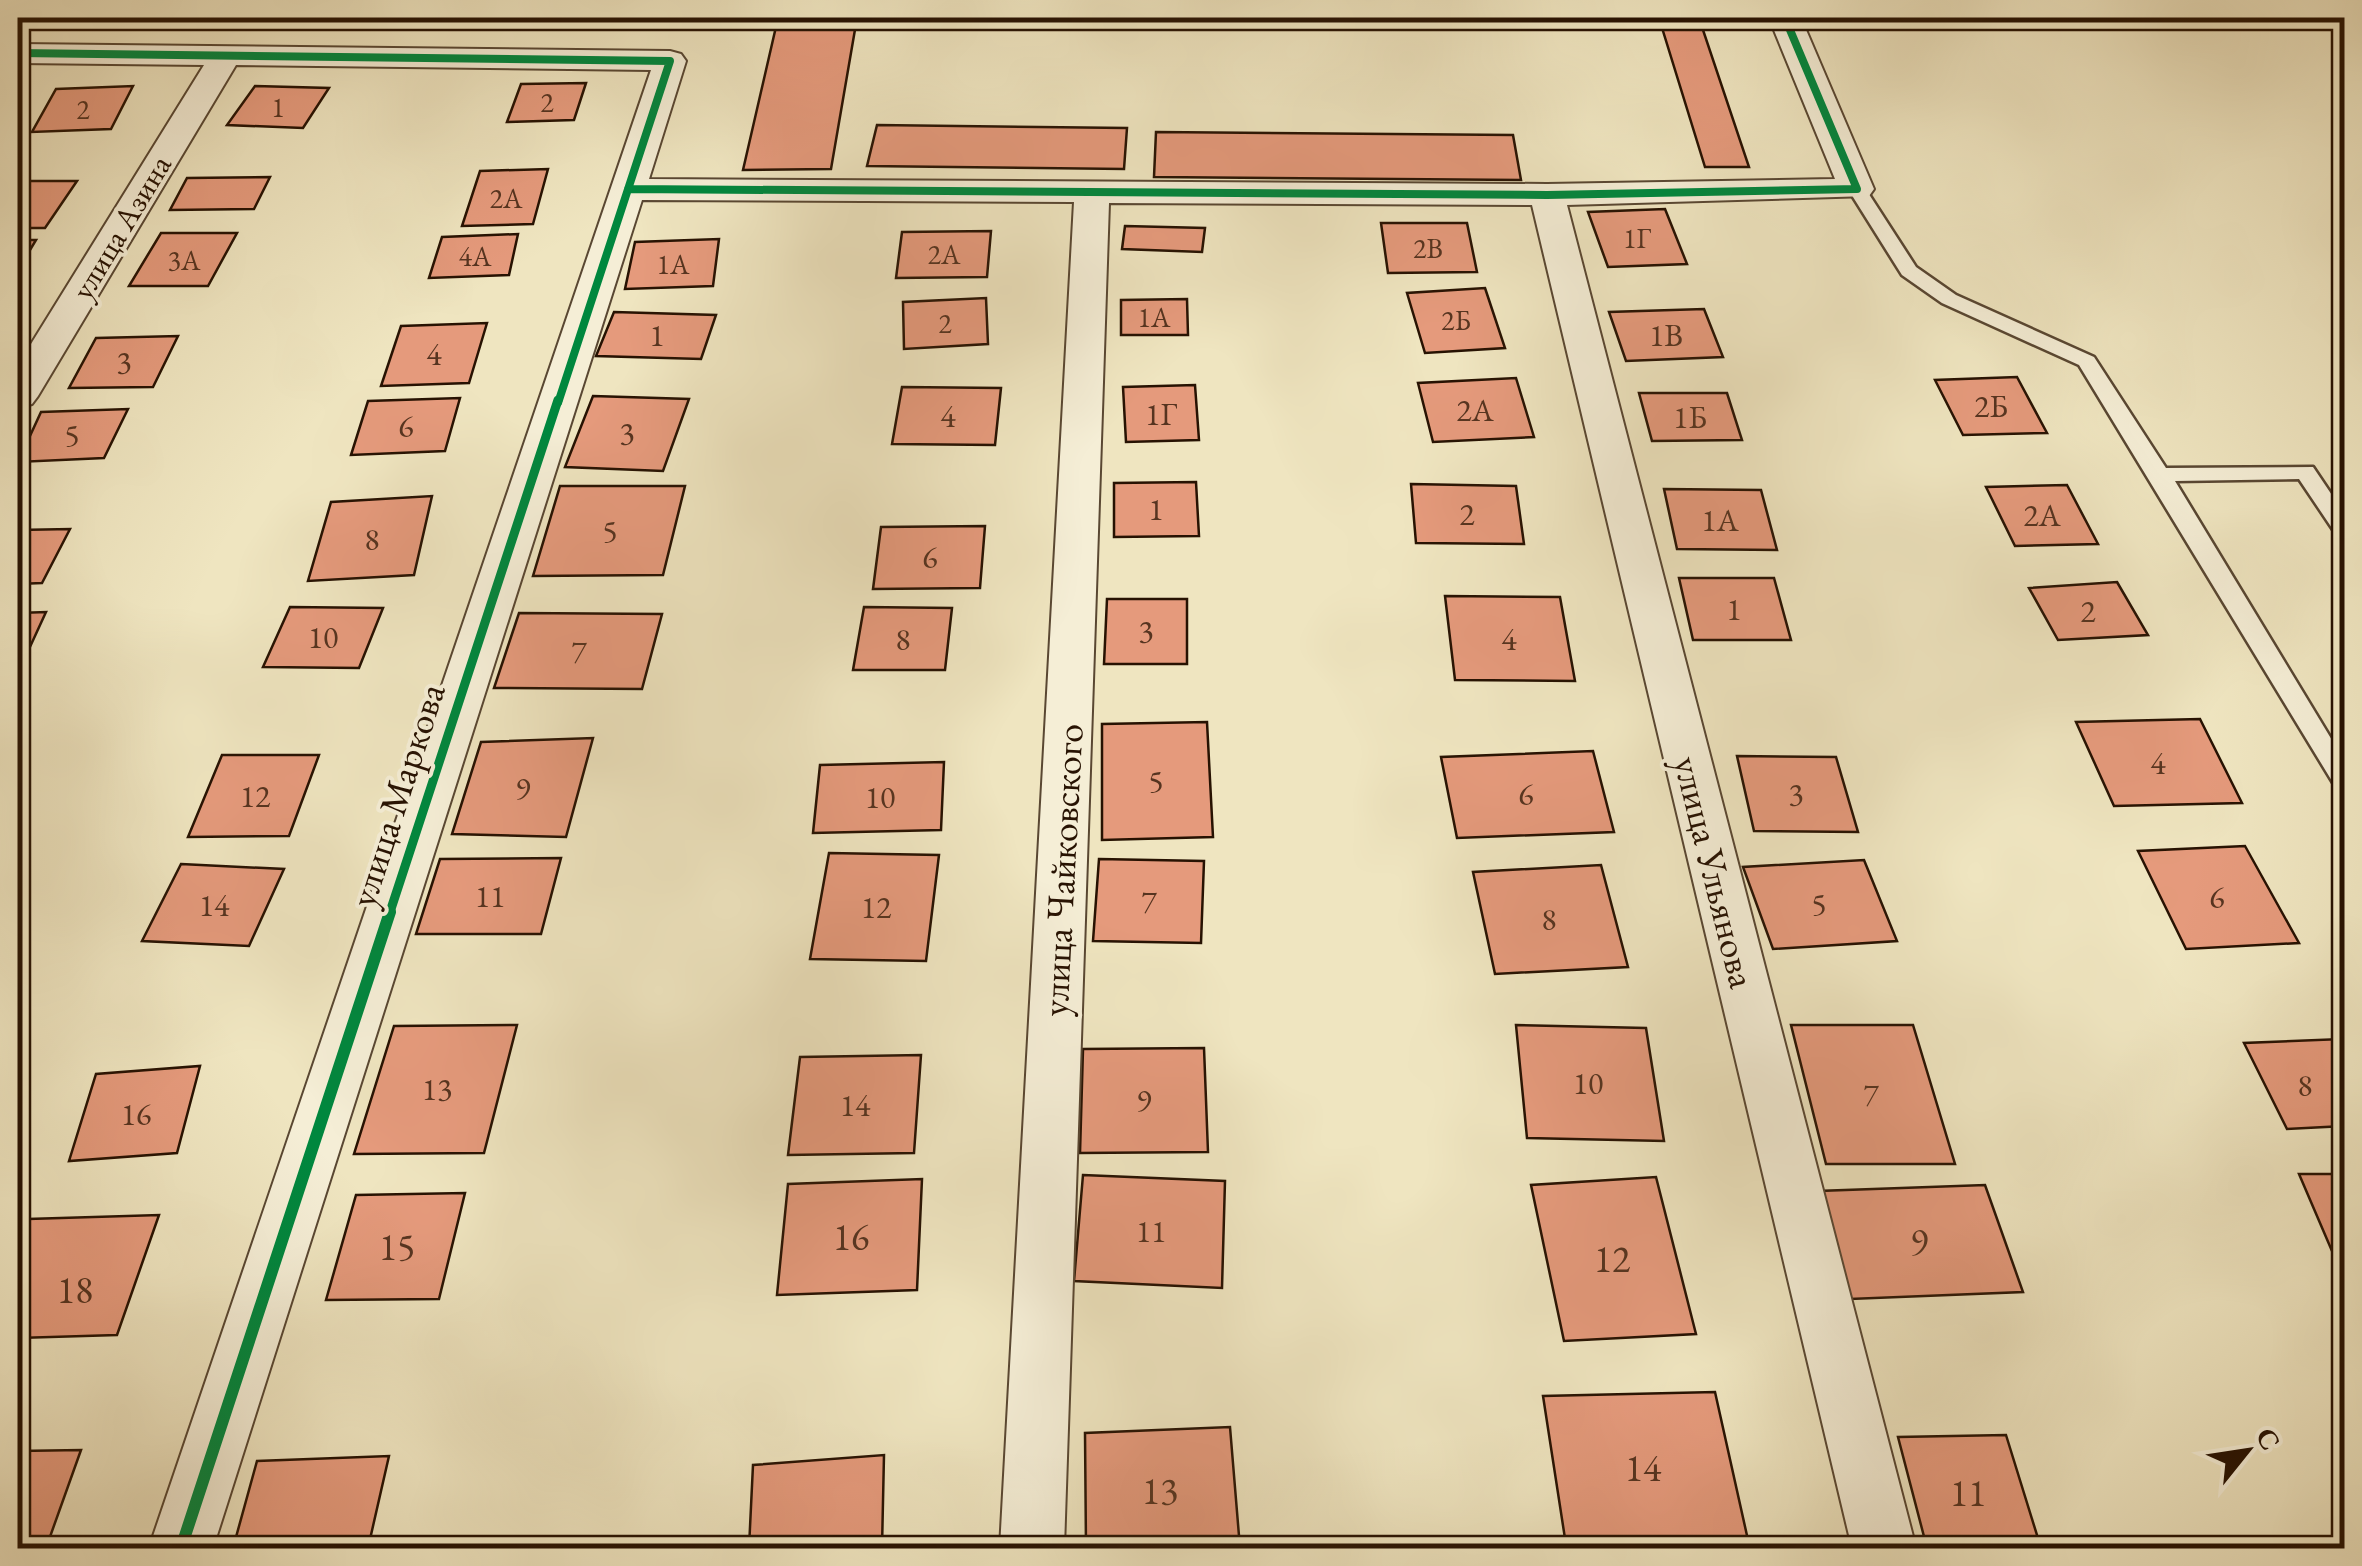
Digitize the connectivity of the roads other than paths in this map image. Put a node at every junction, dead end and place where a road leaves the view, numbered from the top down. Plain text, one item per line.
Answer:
1 (1785, 18) edge
2 (18, 53) edge
3 (224, 58) junction
4 (628, 189) junction
5 (1857, 189) junction
6 (1092, 192) junction
7 (1547, 195) junction
8 (18, 396) edge
9 (2160, 476) junction
10 (2344, 529) edge
11 (2344, 780) edge
12 (181, 1548) edge
13 (1032, 1548) edge
14 (1884, 1548) edge

1 - 5 street
2 - 3 street
3 - 4 street, улица Маркова
3 - 8 street, улица Азина
4 - 6 street
4 - 12 street, улица Маркова
5 - 7 street
5 - 9 lane
6 - 7 street
6 - 13 street, улица Чайковского
7 - 14 street, улица Ульянова
9 - 10 lane
9 - 11 lane

